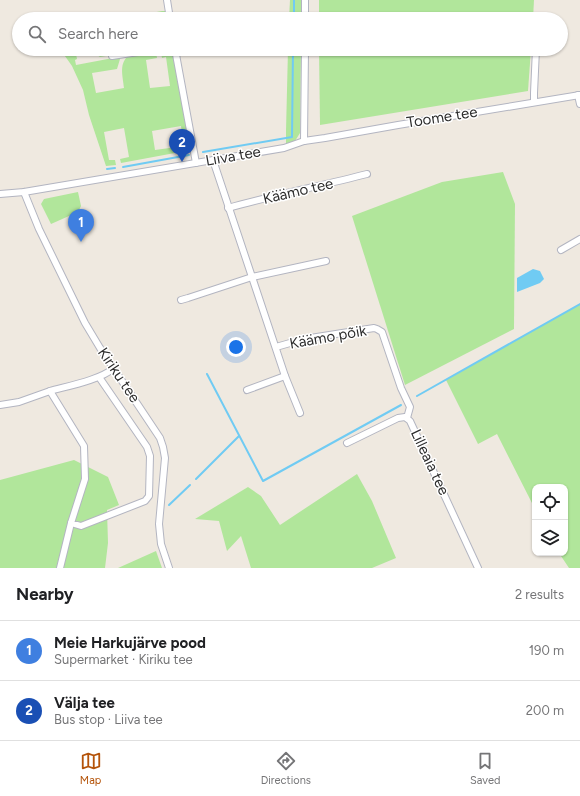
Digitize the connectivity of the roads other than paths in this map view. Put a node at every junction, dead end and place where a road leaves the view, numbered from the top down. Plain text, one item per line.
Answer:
1 (167, 0) edge
2 (305, 0) edge
3 (169, 12) edge
4 (305, 12) edge
5 (176, 56) edge
6 (305, 56) edge
7 (536, 56) edge
8 (579, 95) edge
9 (534, 101) junction
10 (580, 104) edge
11 (304, 141) junction
12 (213, 160) junction
13 (196, 163) junction
14 (367, 174) dead end
15 (24, 192) junction
16 (0, 194) edge
17 (228, 208) junction
18 (580, 239) edge
19 (561, 250) dead end
20 (326, 262) dead end
21 (252, 277) junction
22 (181, 300) dead end
23 (276, 347) junction
24 (114, 368) junction
25 (285, 376) junction
26 (99, 377) junction
27 (247, 390) dead end
28 (50, 392) junction
29 (0, 405) edge
30 (300, 413) dead end
31 (407, 418) junction
32 (347, 443) dead end
33 (71, 523) junction
34 (60, 568) edge
35 (169, 568) edge
36 (478, 568) edge

1 - 3 street
2 - 4 street
5 - 13 street
6 - 11 street
7 - 9 street
8 - 9 street, Toome tee
8 - 10 street
9 - 11 street, Toome tee
11 - 12 street, Liiva tee
12 - 13 street, Liiva tee
12 - 17 street
13 - 15 street, Liiva tee
14 - 17 street, Käämo tee
15 - 16 street, Liiva tee
15 - 24 street, Kiriku tee
17 - 21 street
18 - 19 street
20 - 21 street
21 - 22 street
21 - 23 street
23 - 25 street
23 - 31 street, Käämo põik
24 - 26 street
24 - 35 street, Kiriku tee
25 - 27 street
25 - 30 street
26 - 28 street
26 - 33 street
28 - 29 street
28 - 33 street
31 - 32 street, Lilleaia tee
31 - 36 street, Lilleaia tee
33 - 34 street

